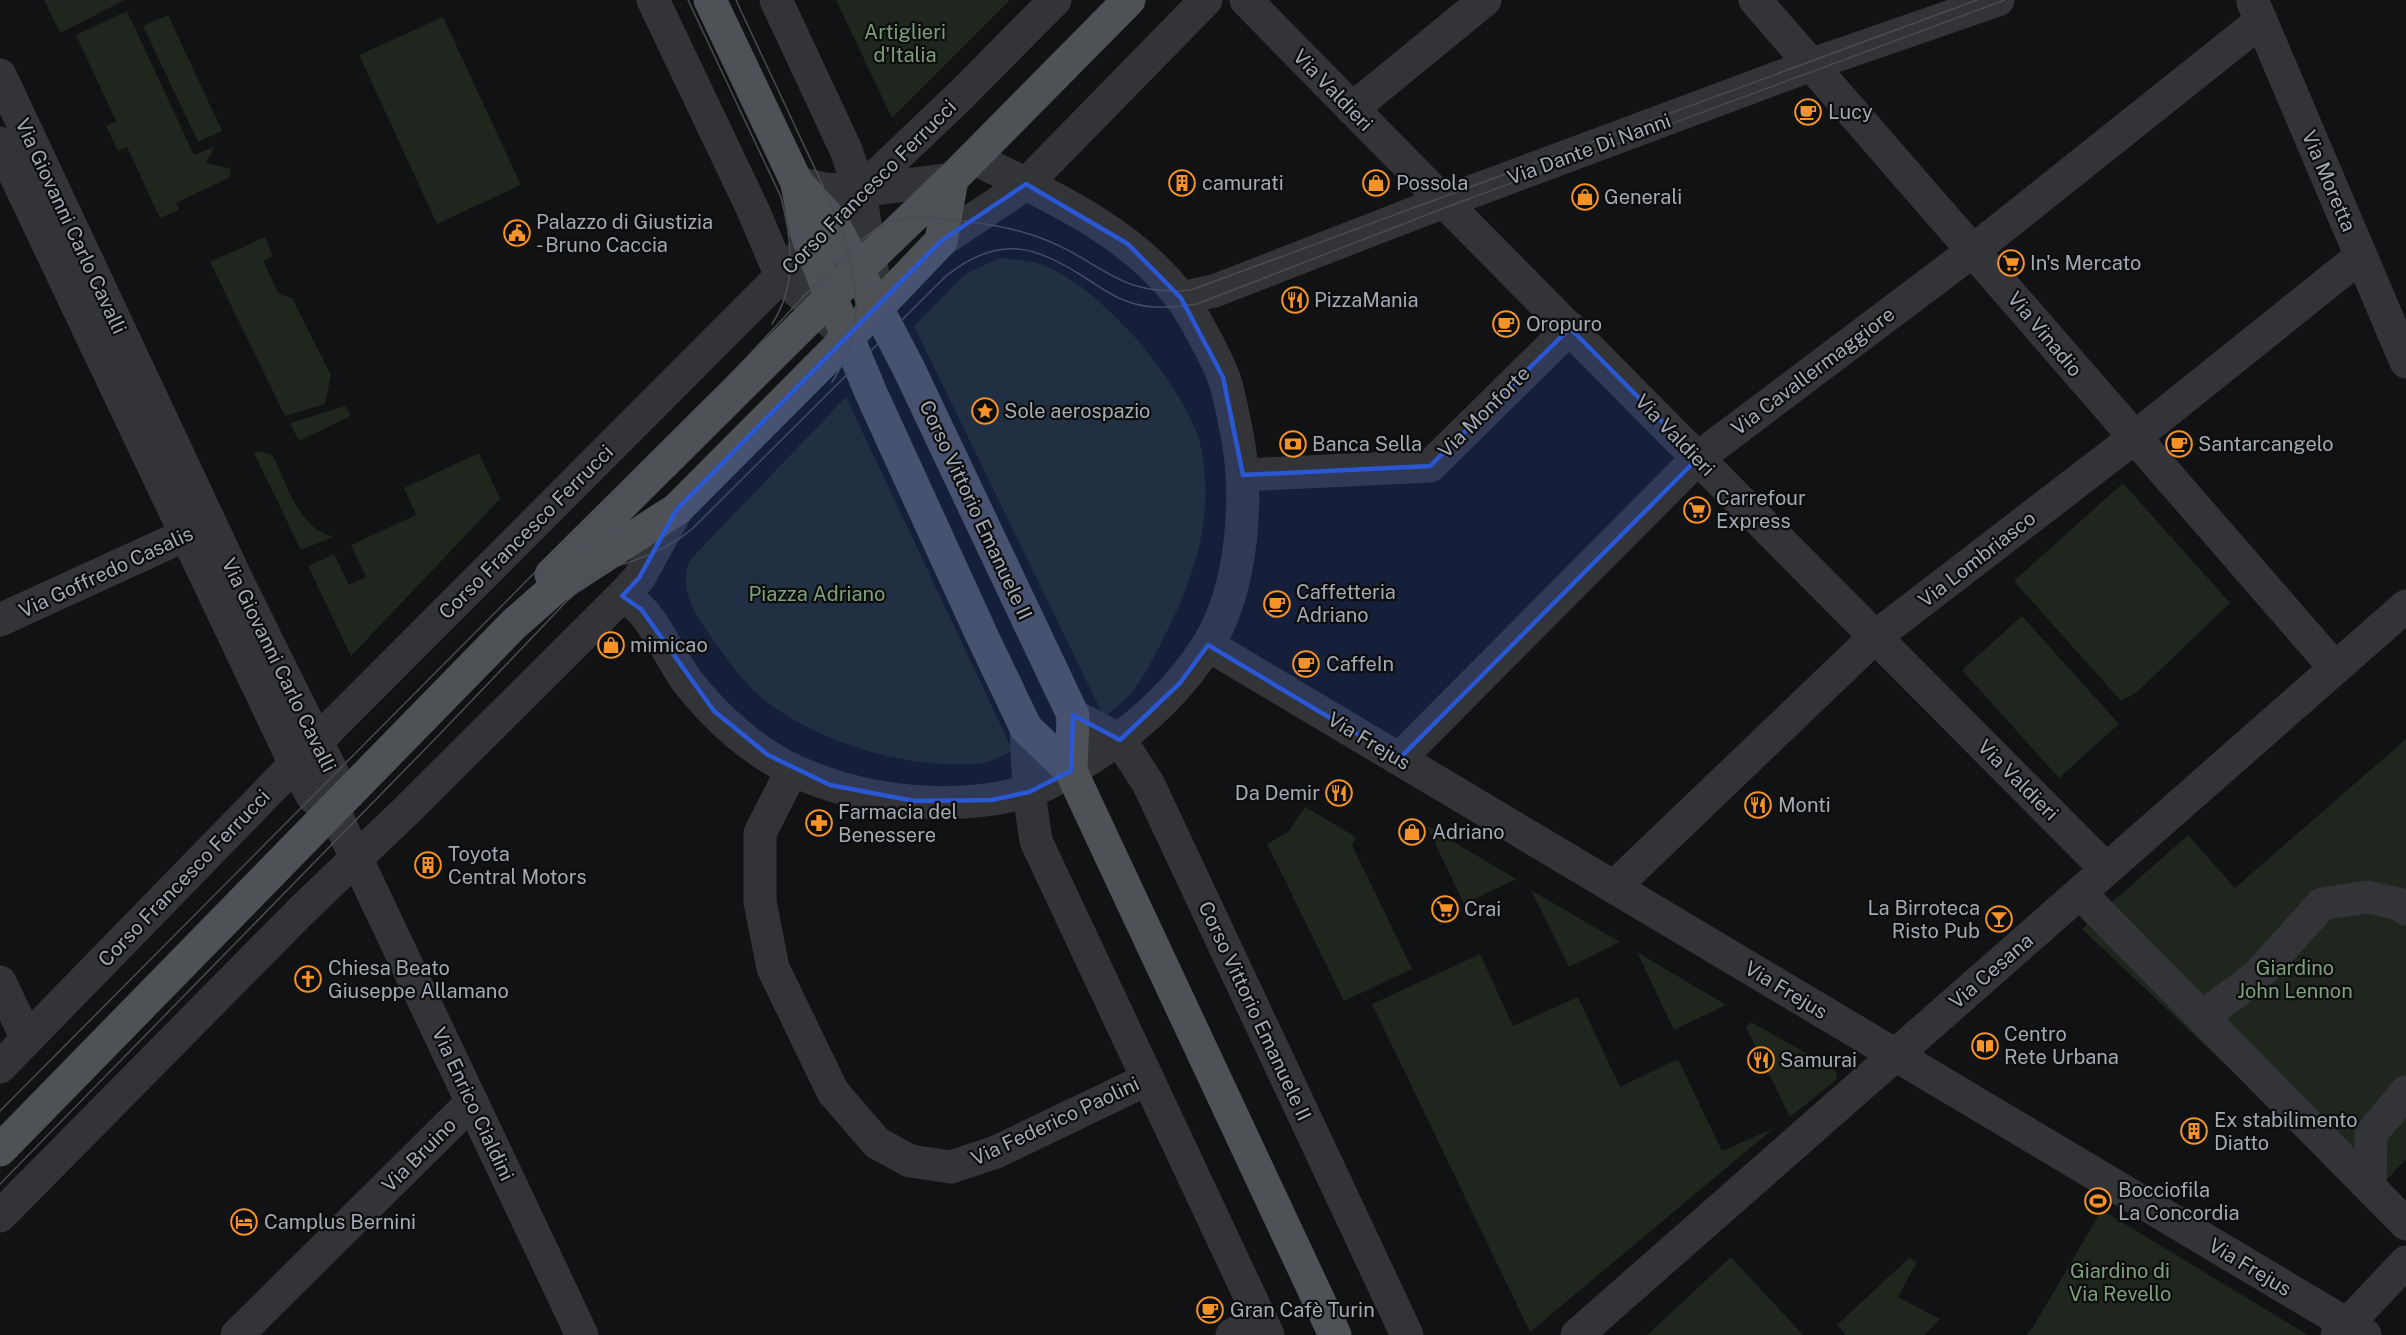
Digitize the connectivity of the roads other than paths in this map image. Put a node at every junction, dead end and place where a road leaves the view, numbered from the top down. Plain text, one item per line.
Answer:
1 (653, 0) edge
2 (710, 0) edge
3 (776, 0) edge
4 (1055, 0) edge
5 (1129, 0) edge
6 (1206, 0) edge
7 (1246, 0) edge
8 (1485, 0) edge
9 (1755, 0) edge
10 (1998, 0) edge
11 (2257, 11) edge
12 (1813, 66) junction
13 (0, 75) edge
14 (1352, 109) junction
15 (7, 131) edge
16 (963, 168) junction
17 (797, 183) junction
18 (1026, 184) junction
19 (860, 191) junction
20 (1443, 203) junction
21 (821, 232) junction
22 (941, 241) junction
23 (1974, 250) junction
24 (2361, 256) junction
25 (864, 264) junction
26 (781, 276) junction
27 (1181, 298) junction
28 (824, 303) junction
29 (877, 308) junction
30 (1570, 328) junction
31 (848, 337) junction
32 (2406, 362) edge
33 (2134, 438) junction
34 (1698, 458) junction
35 (1243, 475) junction
36 (676, 509) junction
37 (199, 529) junction
38 (622, 596) junction
39 (2406, 606) edge
40 (0, 620) edge
41 (514, 624) junction
42 (1875, 637) junction
43 (1208, 645) junction
44 (2336, 668) junction
45 (1073, 715) junction
46 (1026, 728) junction
47 (1120, 740) junction
48 (306, 753) junction
49 (1399, 759) junction
50 (792, 770) junction
51 (1071, 771) junction
52 (1029, 792) junction
53 (333, 809) junction
54 (357, 858) junction
55 (2106, 869) junction
56 (1614, 887) junction
57 (2080, 893) junction
58 (2406, 909) edge
59 (0, 982) edge
60 (2202, 1017) junction
61 (27, 1039) junction
62 (1895, 1055) junction
63 (0, 1067) edge
64 (1148, 1078) junction
65 (2406, 1092) edge
66 (472, 1102) junction
67 (0, 1150) edge
68 (2370, 1187) junction
69 (0, 1216) edge
70 (2406, 1224) edge
71 (2406, 1262) edge
72 (1265, 1328) edge
73 (572, 1329) edge
74 (2350, 1332) edge
75 (237, 1335) edge
76 (1232, 1335) edge
77 (1335, 1335) edge
78 (1407, 1335) edge
79 (1577, 1335) edge

1 - 26 street, Corso Vittorio Emanuele II
2 - 17 main road, Corso Vittorio Emanuele II
3 - 19 street, Corso Vittorio Emanuele II
4 - 19 street, Corso Francesco Ferrucci
5 - 16 main road
6 - 18 street
7 - 14 street, Via Valdieri
8 - 14 street
9 - 12 street, Via Vinadio
10 - 12 street, Via Dante Di Nanni
11 - 23 street, Via Cavallermaggiore
11 - 24 street, Via Moretta
12 - 20 street, Via Dante Di Nanni
12 - 23 street, Via Vinadio
13 - 15 street, Via Giovanni Carlo Cavalli
14 - 20 street, Via Valdieri
15 - 37 street, Via Giovanni Carlo Cavalli
16 - 18 street
16 - 19 street
16 - 22 main road
16 - 25 main road
17 - 19 street
17 - 21 main road, Corso Vittorio Emanuele II
18 - 22 street
18 - 27 street
19 - 21 street, Corso Francesco Ferrucci
19 - 25 street, Corso Vittorio Emanuele II
20 - 27 street, Via Dante Di Nanni
20 - 30 street, Via Valdieri
21 - 25 main road, Corso Vittorio Emanuele II
21 - 26 street, Corso Francesco Ferrucci
21 - 28 main road, Corso Vittorio Emanuele II
22 - 29 main road
23 - 33 street, Via Vinadio
23 - 34 street, Via Cavallermaggiore
24 - 32 street, Via Moretta
24 - 33 street, Via Lombriasco
25 - 28 main road
25 - 29 main road, Corso Vittorio Emanuele II
26 - 28 street, Corso Vittorio Emanuele II
26 - 48 street, Corso Francesco Ferrucci
27 - 35 street
28 - 31 main road, Corso Vittorio Emanuele II
28 - 41 main road
29 - 31 main road
29 - 45 main road, Corso Vittorio Emanuele II
30 - 34 street, Via Valdieri
30 - 35 street, Via Monforte
31 - 36 main road
31 - 46 main road, Corso Vittorio Emanuele II
33 - 42 street, Via Lombriasco
33 - 44 street, Via Vinadio
34 - 42 street, Via Valdieri
34 - 49 street, Via Cavallermaggiore
35 - 43 street
36 - 38 street
36 - 41 main road
37 - 40 street, Via Goffredo Casalis
37 - 48 street, Via Giovanni Carlo Cavalli
38 - 50 street
38 - 54 street
39 - 44 street, Via Cesana
41 - 53 main road
42 - 55 street, Via Valdieri
42 - 56 street, Via Lombriasco
43 - 47 street
43 - 49 street, Via Frejus
44 - 55 street, Via Cesana
45 - 47 street, Corso Vittorio Emanuele II
45 - 51 main road, Corso Vittorio Emanuele II
46 - 51 main road, Corso Vittorio Emanuele II
46 - 52 street, Corso Vittorio Emanuele II
47 - 51 street
47 - 78 street, Corso Vittorio Emanuele II
48 - 53 street, Via Giovanni Carlo Cavalli
48 - 61 street, Corso Francesco Ferrucci
49 - 56 street, Via Frejus
50 - 52 street
50 - 64 street, Via Federico Paolini
51 - 52 street
51 - 77 main road, Corso Vittorio Emanuele II
52 - 64 street, Corso Vittorio Emanuele II
53 - 54 street, Via Enrico Cialdini
53 - 67 main road
54 - 66 street, Via Enrico Cialdini
54 - 69 street
55 - 57 street, Via Cesana
56 - 62 street, Via Frejus
57 - 60 street
57 - 62 street, Via Cesana
58 - 60 street
59 - 61 street
60 - 68 street
61 - 63 street, Corso Francesco Ferrucci
62 - 74 street, Via Frejus
62 - 79 street, Via Cesana
64 - 72 street, Corso Vittorio Emanuele II
65 - 68 street
66 - 73 street, Via Enrico Cialdini
66 - 75 street, Via Bruino
68 - 70 street
71 - 74 street
72 - 76 street

